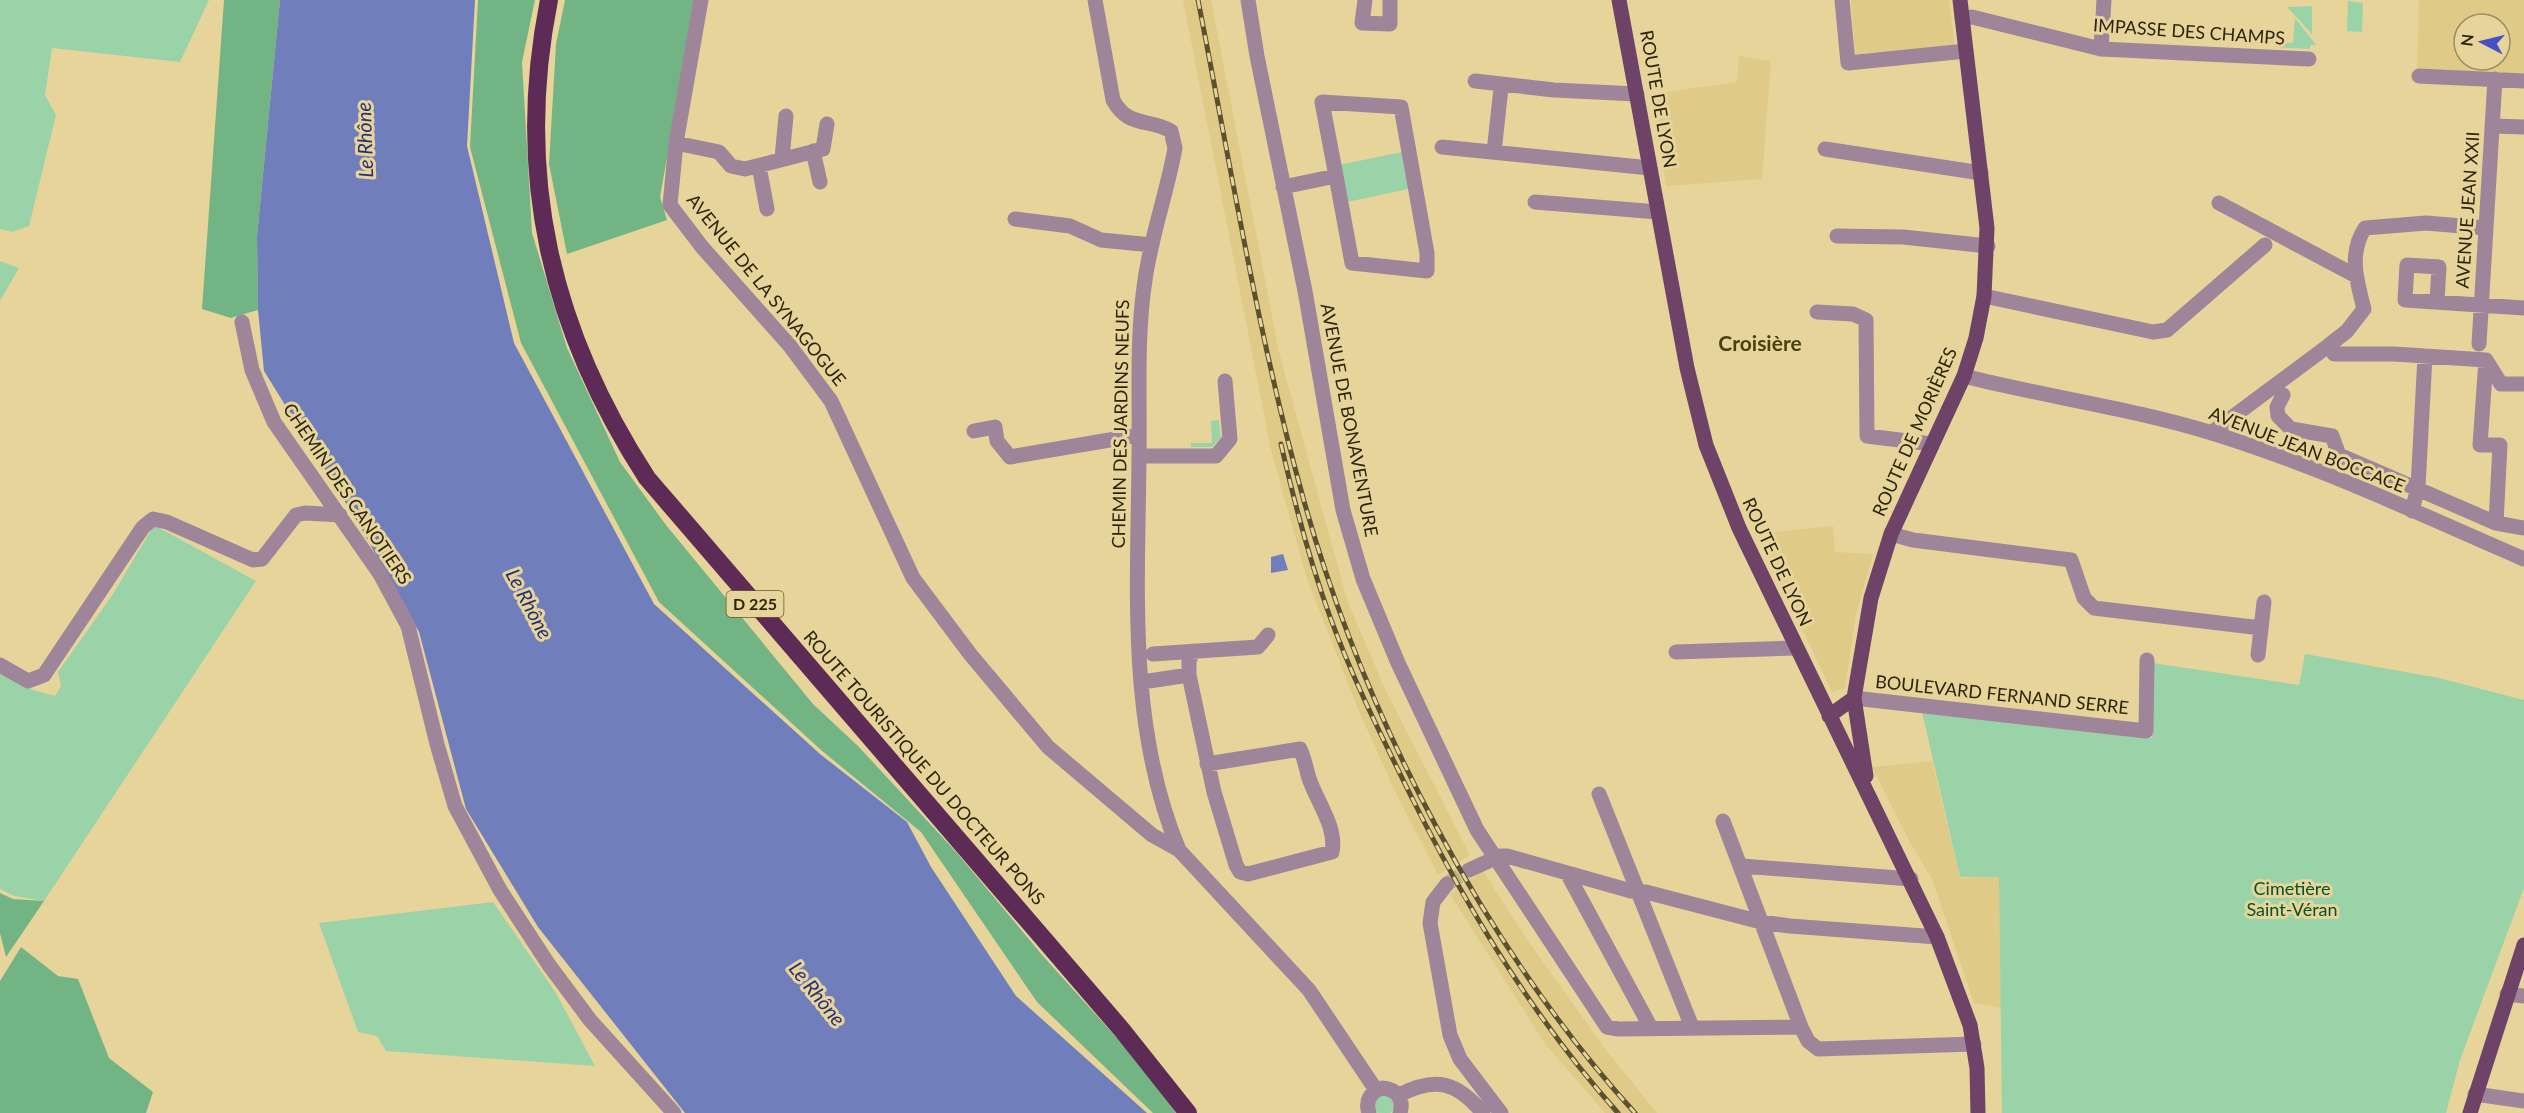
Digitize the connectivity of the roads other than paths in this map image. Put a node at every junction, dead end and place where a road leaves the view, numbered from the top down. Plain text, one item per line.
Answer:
1 (549, 0) edge
2 (701, 0) edge
3 (1095, 0) edge
4 (1248, 0) edge
5 (1365, 0) edge
6 (1390, 0) edge
7 (1619, 0) edge
8 (1842, 0) edge
9 (1960, 0) edge
10 (2104, 0) edge
11 (1962, 18) junction
12 (2101, 49) junction
13 (1966, 51) junction
14 (2309, 59) dead end
15 (2419, 76) dead end
16 (2496, 79) junction
17 (1475, 81) dead end
18 (2524, 81) edge
19 (1501, 88) dead end
20 (1637, 94) junction
21 (786, 116) dead end
22 (827, 124) dead end
23 (2493, 126) junction
24 (2524, 127) edge
25 (676, 143) junction
26 (1442, 147) dead end
27 (1825, 149) dead end
28 (813, 151) junction
29 (1494, 152) junction
30 (782, 158) junction
31 (759, 166) junction
32 (1650, 168) junction
33 (1981, 173) junction
34 (1336, 176) junction
35 (820, 182) dead end
36 (1283, 187) junction
37 (1535, 202) dead end
38 (2219, 203) dead end
39 (767, 209) dead end
40 (1658, 212) junction
41 (1015, 219) dead end
42 (2486, 228) junction
43 (1837, 236) dead end
44 (1152, 245) junction
45 (2265, 245) dead end
46 (1988, 246) junction
47 (2356, 276) junction
48 (1984, 296) junction
49 (2437, 302) dead end
50 (2481, 305) junction
51 (2524, 308) edge
52 (1817, 312) dead end
53 (242, 322) dead end
54 (2478, 344) dead end
55 (2334, 354) dead end
56 (2425, 356) junction
57 (2486, 360) junction
58 (1964, 376) junction
59 (1225, 381) dead end
60 (2524, 384) edge
61 (2283, 395) dead end
62 (974, 431) dead end
63 (2211, 433) junction
64 (1139, 435) junction
65 (1932, 444) junction
66 (1139, 456) junction
67 (2418, 487) junction
68 (2412, 511) junction
69 (340, 515) junction
70 (2496, 523) junction
71 (2524, 528) edge
72 (1891, 534) junction
73 (2524, 559) edge
74 (2264, 602) dead end
75 (2261, 628) junction
76 (1268, 635) dead end
77 (1796, 648) junction
78 (1193, 651) junction
79 (1676, 652) dead end
80 (1153, 654) dead end
81 (2258, 655) dead end
82 (2148, 660) dead end
83 (0, 665) edge
84 (1189, 675) junction
85 (1142, 682) junction
86 (1854, 698) junction
87 (1829, 716) junction
88 (1207, 764) junction
89 (1599, 794) dead end
90 (1873, 803) junction
91 (1724, 821) dead end
92 (1179, 850) junction
93 (1494, 859) junction
94 (1742, 866) junction
95 (1469, 870) tunnel mouth
96 (1567, 873) junction
97 (1911, 879) junction
98 (1447, 884) tunnel mouth
99 (1638, 892) junction
100 (1761, 922) junction
101 (1937, 937) junction
102 (2524, 945) edge
103 (2507, 994) junction
104 (2524, 996) edge
105 (1692, 1027) junction
106 (1801, 1027) junction
107 (1651, 1028) junction
108 (1974, 1044) junction
109 (1376, 1090) junction
110 (2475, 1094) junction
111 (1399, 1095) junction
112 (2524, 1101) edge
113 (674, 1113) edge
114 (1188, 1113) edge
115 (1369, 1113) edge
116 (1400, 1113) edge
117 (1483, 1113) edge
118 (1501, 1113) edge
119 (1978, 1113) edge
120 (2470, 1113) edge

1 - 114 highway, ROUTE TOURISTIQUE DU DOCTEUR PONS / D 225
2 - 25 street, AVENUE DE LA SYNAGOGUE
3 - 44 street, CHEMIN DES JARDINS NEUFS
4 - 36 street, AVENUE DE BONAVENTURE
5 - 6 street
7 - 20 main road, ROUTE DE LYON
8 - 13 street
9 - 11 main road, ROUTE DE MORIÈRES
10 - 12 street
11 - 12 street, IMPASSE DES CHAMPS
11 - 13 main road, ROUTE DE MORIÈRES
12 - 14 street, IMPASSE DES CHAMPS
13 - 33 main road, ROUTE DE MORIÈRES
15 - 16 street
16 - 18 street
16 - 23 street, AVENUE JEAN XXII
17 - 20 street
19 - 29 street
20 - 32 main road, ROUTE DE LYON
21 - 30 street
22 - 28 street
23 - 24 street
23 - 42 street, AVENUE JEAN XXII
25 - 31 street
25 - 92 street, AVENUE DE LA SYNAGOGUE
26 - 29 street
27 - 33 street
28 - 30 street
28 - 35 street
29 - 32 street
30 - 31 street
31 - 39 street
32 - 40 main road, ROUTE DE LYON
33 - 46 main road, ROUTE DE MORIÈRES
34 - 34 street
34 - 36 street
36 - 93 street, AVENUE DE BONAVENTURE
37 - 40 street
38 - 47 street
40 - 77 main road, ROUTE DE LYON
41 - 44 street
42 - 47 street
42 - 50 street, AVENUE JEAN XXII
43 - 46 street
44 - 64 street, CHEMIN DES JARDINS NEUFS
45 - 48 street
46 - 48 main road, ROUTE DE MORIÈRES
47 - 63 street
48 - 58 main road, ROUTE DE MORIÈRES
49 - 50 street
50 - 51 street
50 - 54 street, AVENUE JEAN XXII
52 - 65 street
53 - 69 street, CHEMIN DES CANOTIERS
55 - 56 street
56 - 57 street
56 - 67 street
57 - 60 street
57 - 70 street
58 - 63 street, AVENUE JEAN BOCCACE
58 - 65 main road, ROUTE DE MORIÈRES
59 - 66 street
61 - 67 street
62 - 64 street
63 - 68 street, AVENUE JEAN BOCCACE
64 - 66 street, CHEMIN DES JARDINS NEUFS
65 - 72 main road, ROUTE DE MORIÈRES
66 - 85 street, CHEMIN DES JARDINS NEUFS
67 - 68 street
67 - 70 street
68 - 73 street, AVENUE JEAN BOCCACE
69 - 83 street
69 - 113 street, CHEMIN DES CANOTIERS
70 - 71 street
72 - 75 street
72 - 86 main road, ROUTE DE MORIÈRES
74 - 75 street
75 - 81 street
76 - 78 street
77 - 79 street
77 - 87 main road, ROUTE DE LYON
78 - 80 street
78 - 84 street
82 - 86 street, BOULEVARD FERNAND SERRE
84 - 85 street
84 - 88 street
85 - 92 street, CHEMIN DES JARDINS NEUFS
86 - 87 main road
86 - 90 main road, ROUTE DE MORIÈRES
87 - 90 main road, ROUTE DE LYON
88 - 88 street
89 - 99 street
90 - 97 main road, ROUTE DE LYON
91 - 94 street
92 - 109 street, AVENUE DE LA SYNAGOGUE
93 - 95 street
93 - 96 street
93 - 107 street, AVENUE DE BONAVENTURE
94 - 97 street
94 - 100 street
96 - 99 street
96 - 107 street
97 - 101 main road, ROUTE DE LYON
98 - 118 street
99 - 100 street
99 - 105 street
100 - 101 street
100 - 106 street
101 - 108 main road, ROUTE DE LYON
102 - 103 main road
103 - 104 street
103 - 110 main road
105 - 106 street
105 - 107 street
106 - 108 street
108 - 119 main road, ROUTE DE LYON
109 - 111 street
109 - 115 street
110 - 112 street
110 - 120 main road
111 - 116 street
111 - 117 street

